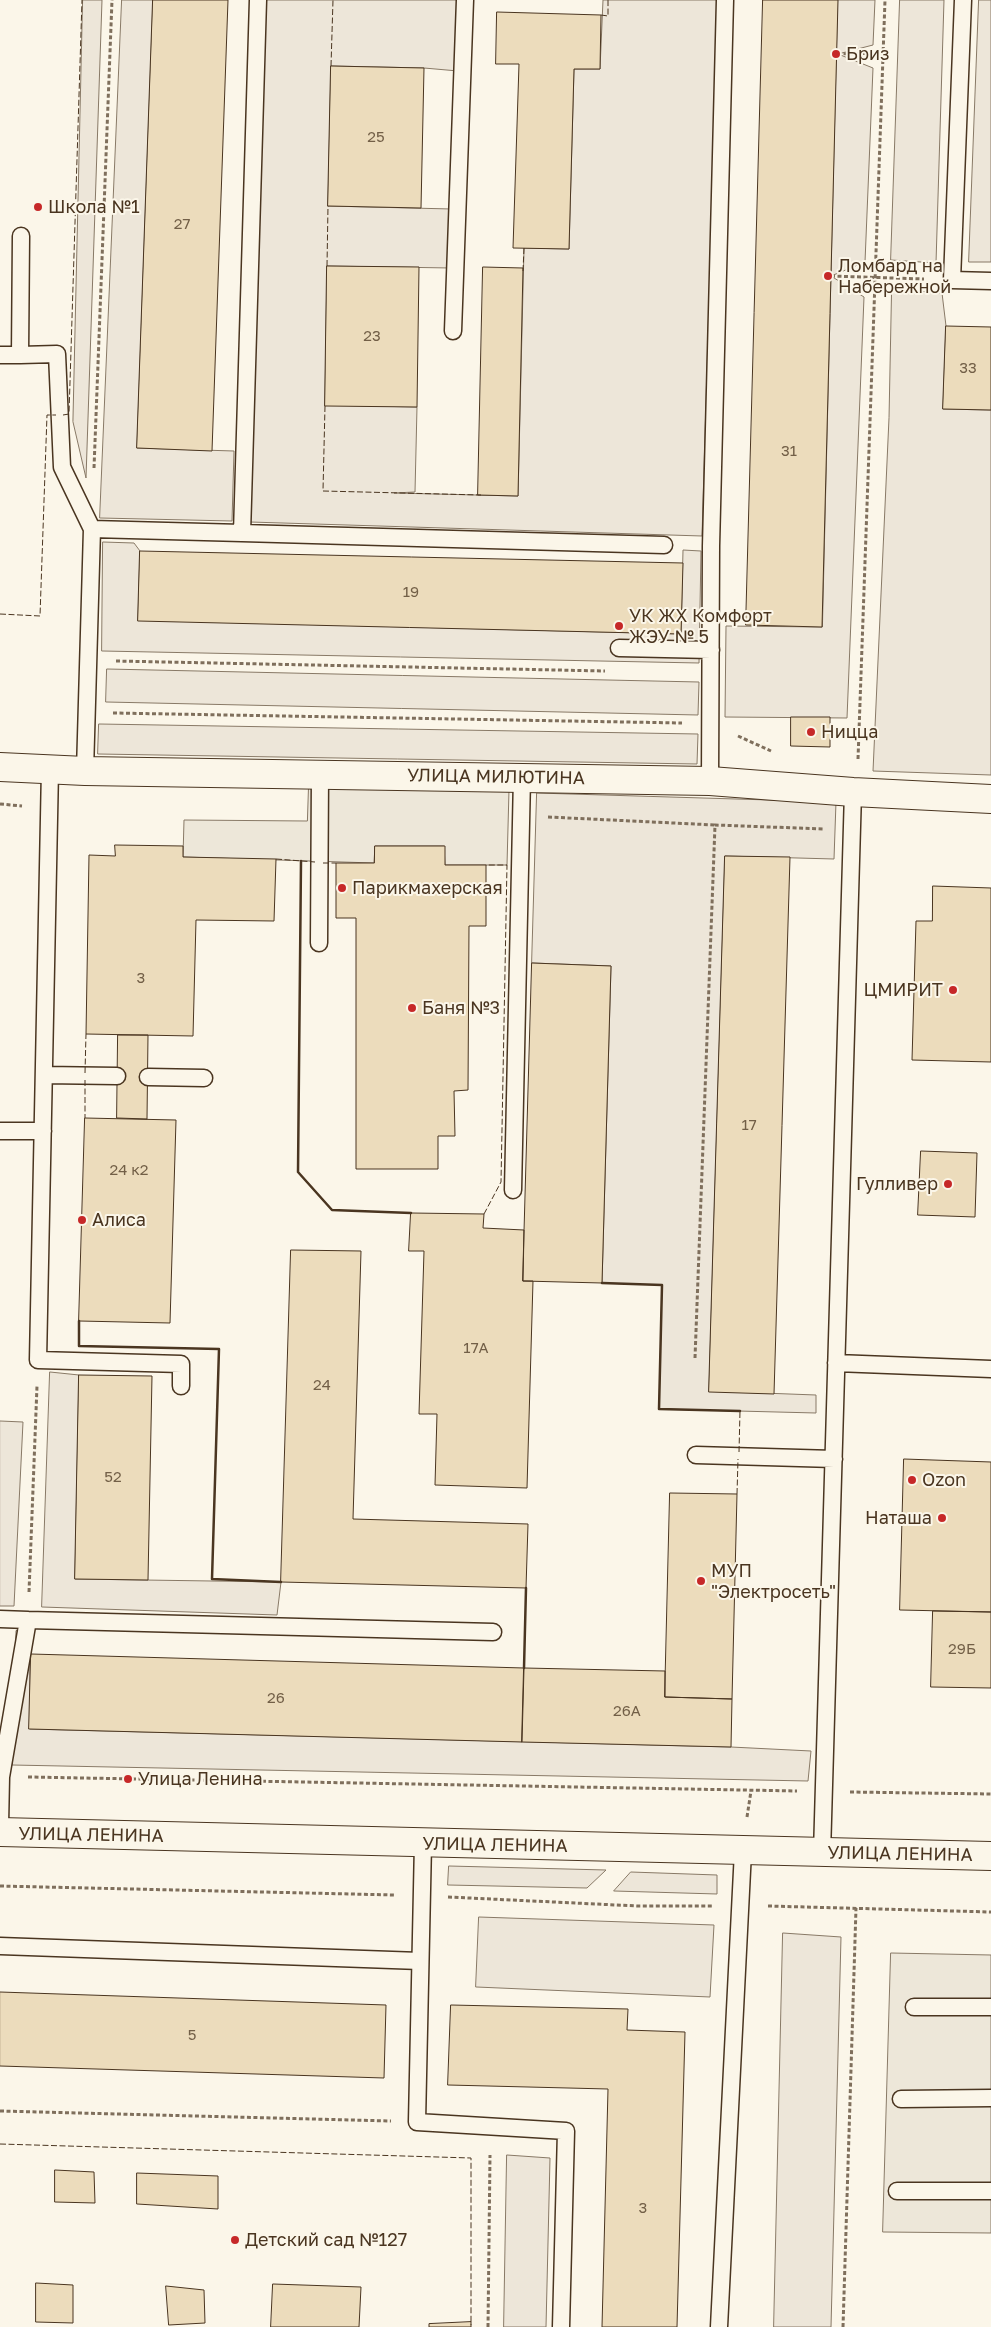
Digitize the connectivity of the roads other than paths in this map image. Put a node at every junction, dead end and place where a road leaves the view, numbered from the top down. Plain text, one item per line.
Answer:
1 (258, 0) edge
2 (465, 0) edge
3 (725, 0) edge
4 (963, 0) edge
5 (21, 236) dead end
6 (991, 281) edge
7 (453, 331) dead end
8 (0, 355) edge
9 (20, 355) junction
10 (92, 529) junction
11 (242, 533) junction
12 (664, 545) dead end
13 (620, 648) dead end
14 (712, 650) junction
15 (0, 767) edge
16 (50, 769) junction
17 (86, 770) junction
18 (320, 774) junction
19 (522, 777) junction
20 (710, 781) junction
21 (853, 792) junction
22 (991, 799) edge
23 (319, 943) dead end
24 (44, 1075) junction
25 (117, 1076) dead end
26 (148, 1077) dead end
27 (204, 1078) dead end
28 (0, 1131) edge
29 (43, 1131) junction
30 (514, 1190) dead end
31 (836, 1363) junction
32 (991, 1368) edge
33 (181, 1386) dead end
34 (696, 1455) dead end
35 (834, 1458) junction
36 (0, 1619) edge
37 (28, 1620) junction
38 (493, 1632) dead end
39 (1, 1777) edge
40 (0, 1825) edge
41 (0, 1832) edge
42 (423, 1843) junction
43 (743, 1851) junction
44 (822, 1853) junction
45 (991, 1856) edge
46 (0, 1946) edge
47 (420, 1961) junction
48 (914, 2007) dead end
49 (991, 2007) edge
50 (991, 2098) edge
51 (902, 2099) dead end
52 (897, 2191) dead end
53 (991, 2191) edge
54 (561, 2327) edge
55 (719, 2327) edge

1 - 11 lane
2 - 7 lane
3 - 14 lane
4 - 6 lane
5 - 9 lane
8 - 9 lane
9 - 10 lane
10 - 11 lane
10 - 17 lane
11 - 12 lane
13 - 14 lane
14 - 20 lane
15 - 16 street, УЛИЦА МИЛЮТИНА
16 - 17 street, УЛИЦА МИЛЮТИНА
16 - 24 lane
17 - 18 street, УЛИЦА МИЛЮТИНА
18 - 19 street, УЛИЦА МИЛЮТИНА
18 - 23 lane
19 - 20 street, УЛИЦА МИЛЮТИНА
19 - 30 lane
20 - 21 street, УЛИЦА МИЛЮТИНА
21 - 22 street, УЛИЦА МИЛЮТИНА
21 - 31 lane
24 - 25 lane
24 - 29 lane
26 - 27 lane
28 - 29 lane
29 - 33 lane
31 - 32 lane
31 - 35 lane
34 - 35 lane
35 - 44 lane
36 - 37 lane
37 - 38 lane
37 - 39 lane
39 - 40 lane
41 - 42 street, УЛИЦА ЛЕНИНА
42 - 43 street, УЛИЦА ЛЕНИНА
42 - 47 lane
43 - 44 street, УЛИЦА ЛЕНИНА
43 - 55 lane
44 - 45 street, УЛИЦА ЛЕНИНА
46 - 47 lane
47 - 54 lane
48 - 49 lane
50 - 51 lane
52 - 53 lane

